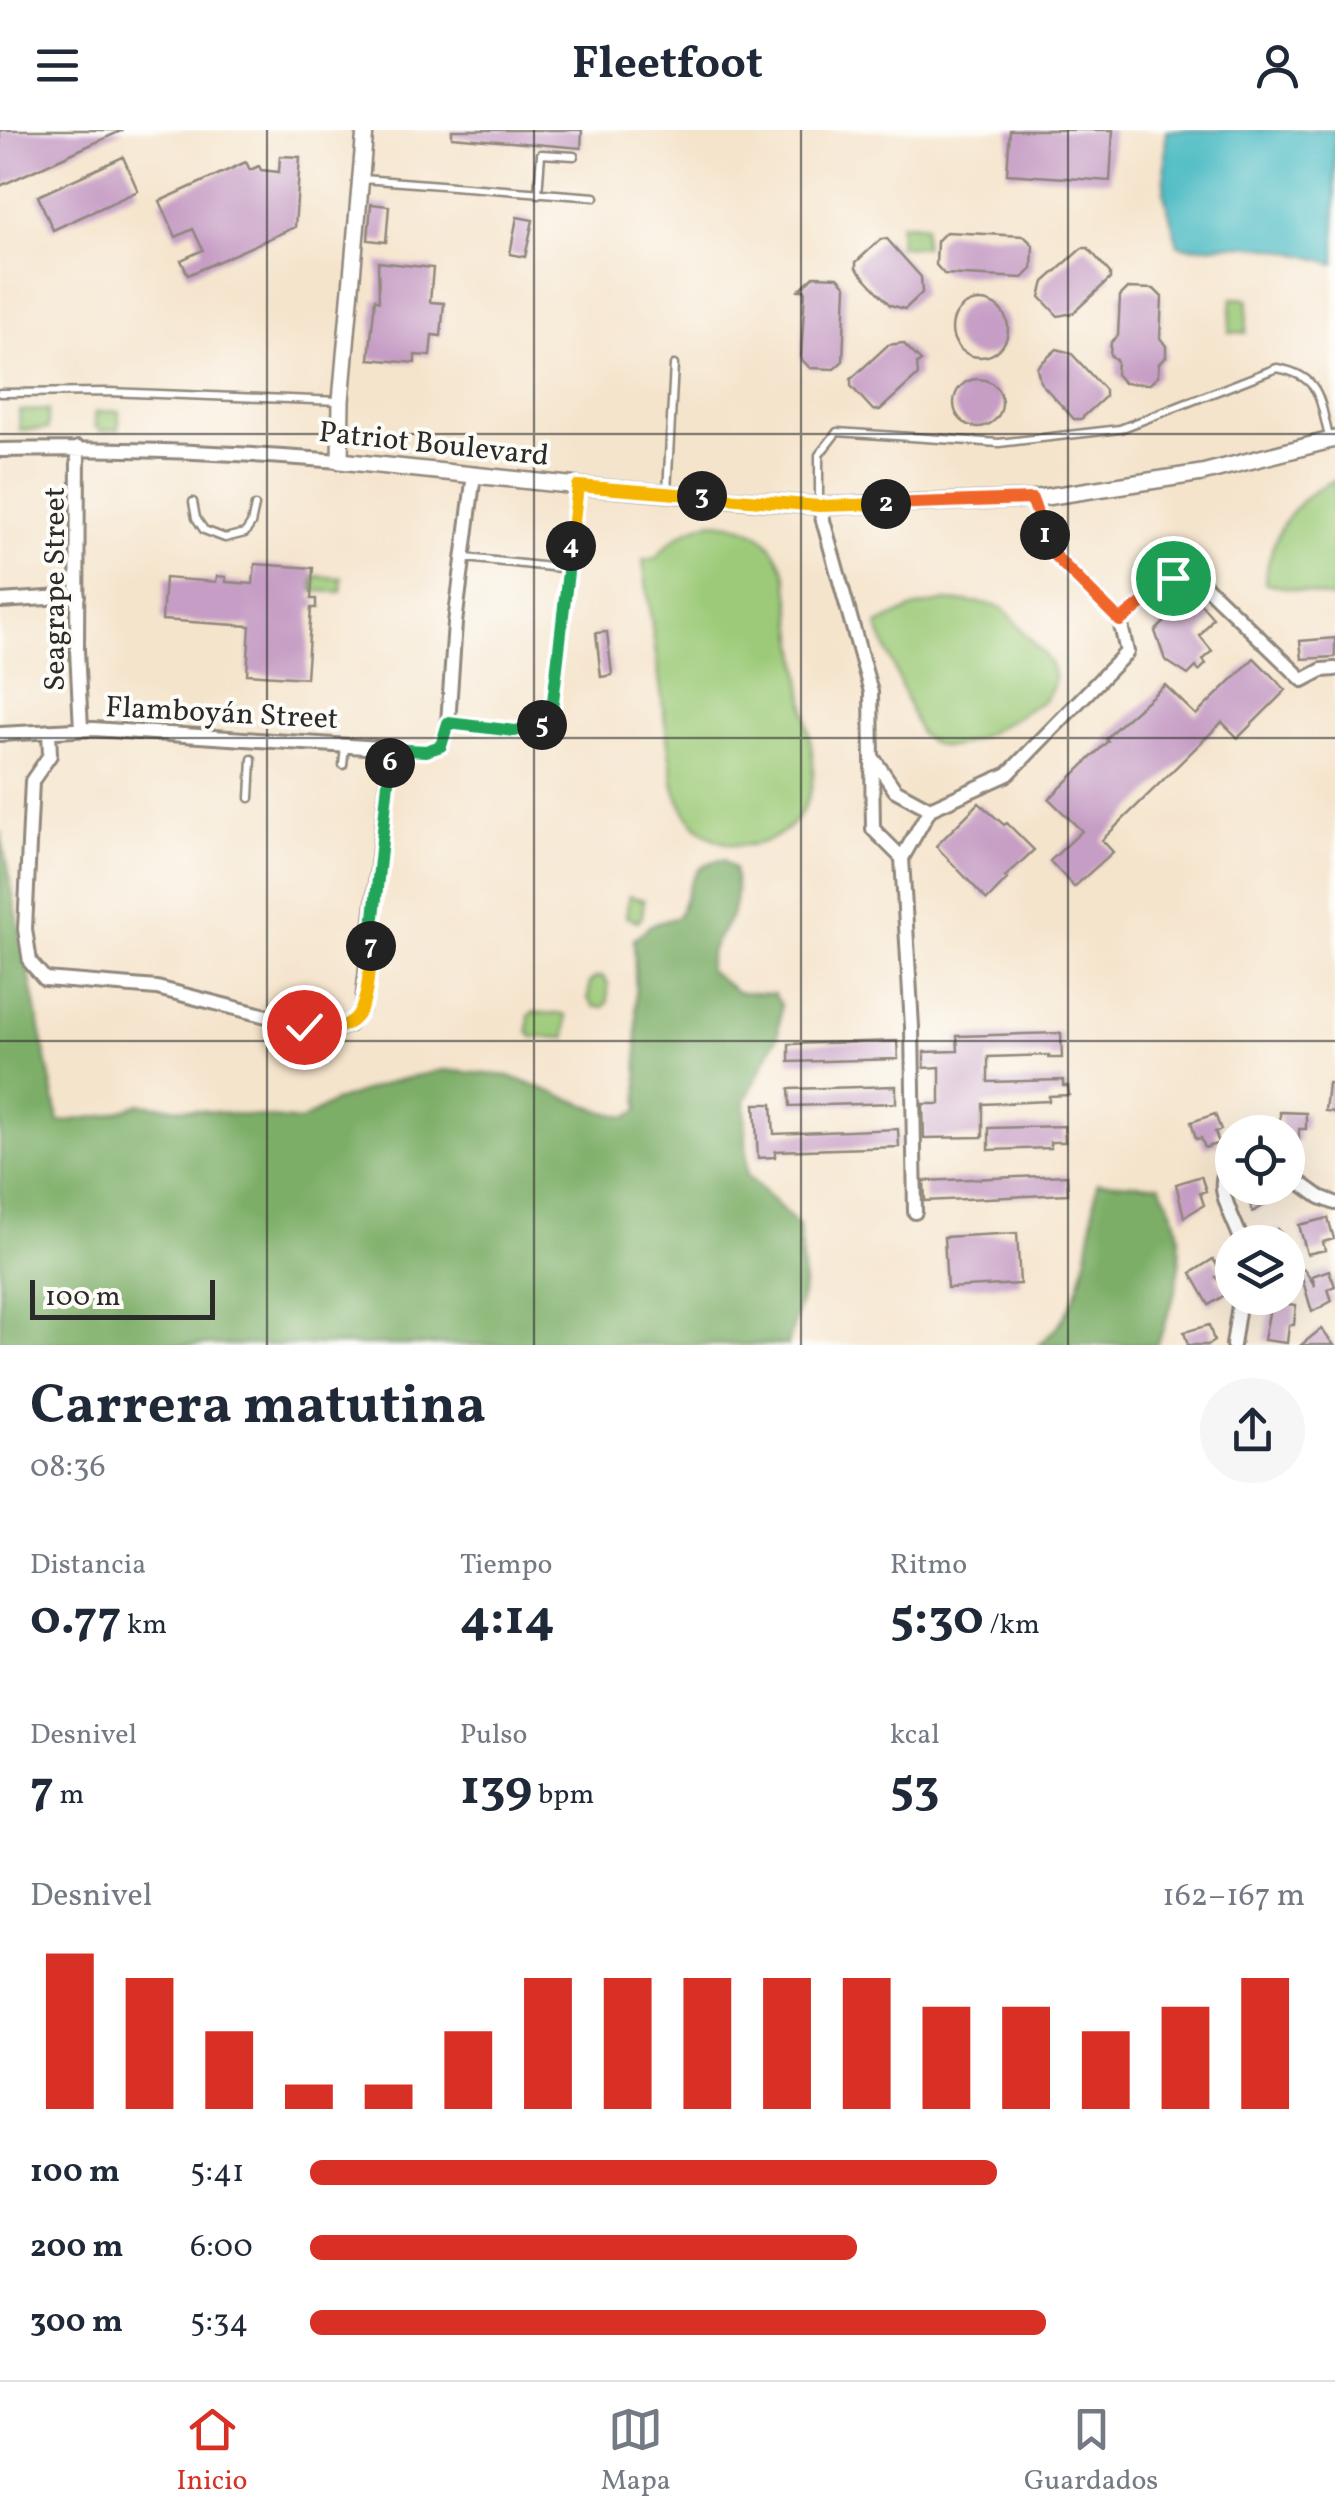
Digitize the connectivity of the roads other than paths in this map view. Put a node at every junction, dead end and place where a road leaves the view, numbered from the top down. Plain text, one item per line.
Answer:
1 (365, 130) edge
2 (574, 156) dead end
3 (362, 178) junction
4 (538, 194) junction
5 (596, 197) dead end
6 (674, 365) dead end
7 (0, 393) edge
8 (341, 401) junction
9 (1332, 439) edge
10 (78, 448) junction
11 (0, 450) edge
12 (340, 461) junction
13 (474, 474) junction
14 (578, 486) junction
15 (667, 493) junction
16 (1032, 499) junction
17 (193, 502) dead end
18 (255, 506) dead end
19 (819, 506) junction
20 (464, 558) junction
21 (568, 568) junction
22 (78, 596) junction
23 (0, 601) edge
24 (1120, 621) junction
25 (1335, 669) edge
26 (448, 723) junction
27 (81, 729) junction
28 (49, 731) junction
29 (0, 734) edge
30 (346, 744) junction
31 (391, 749) junction
32 (872, 756) junction
33 (252, 760) dead end
34 (342, 765) dead end
35 (250, 798) dead end
36 (930, 809) junction
37 (902, 858) junction
38 (1305, 1186) edge
39 (1335, 1203) edge
40 (914, 1212) dead end
41 (1237, 1315) edge
42 (1233, 1345) edge

1 - 3 street
2 - 4 lane
3 - 4 lane
3 - 8 street
4 - 5 lane
6 - 15 lane
7 - 8 lane
8 - 12 street
9 - 16 street, Patriot Boulevard
9 - 19 lane
10 - 11 street, Patriot Boulevard
10 - 12 street, Patriot Boulevard
10 - 22 street, Seagrape Street
12 - 13 street, Patriot Boulevard
13 - 14 street, Patriot Boulevard
13 - 20 street
14 - 15 street, Patriot Boulevard
14 - 21 lane
15 - 19 street, Patriot Boulevard
16 - 19 street, Patriot Boulevard
16 - 24 street
17 - 18 lane
19 - 32 street
20 - 21 lane
20 - 26 street
21 - 26 lane
22 - 23 street
22 - 27 street, Seagrape Street
24 - 25 street
24 - 36 street
26 - 31 street, Flamboyán Street
27 - 28 street, Flamboyán Street
27 - 30 street, Flamboyán Street
28 - 29 street, Flamboyán Street
28 - 31 street, Seagrape Street
30 - 31 street, Flamboyán Street
30 - 34 lane
32 - 36 street
32 - 37 street
33 - 35 lane
36 - 37 street
37 - 40 street
38 - 39 street
41 - 42 street

